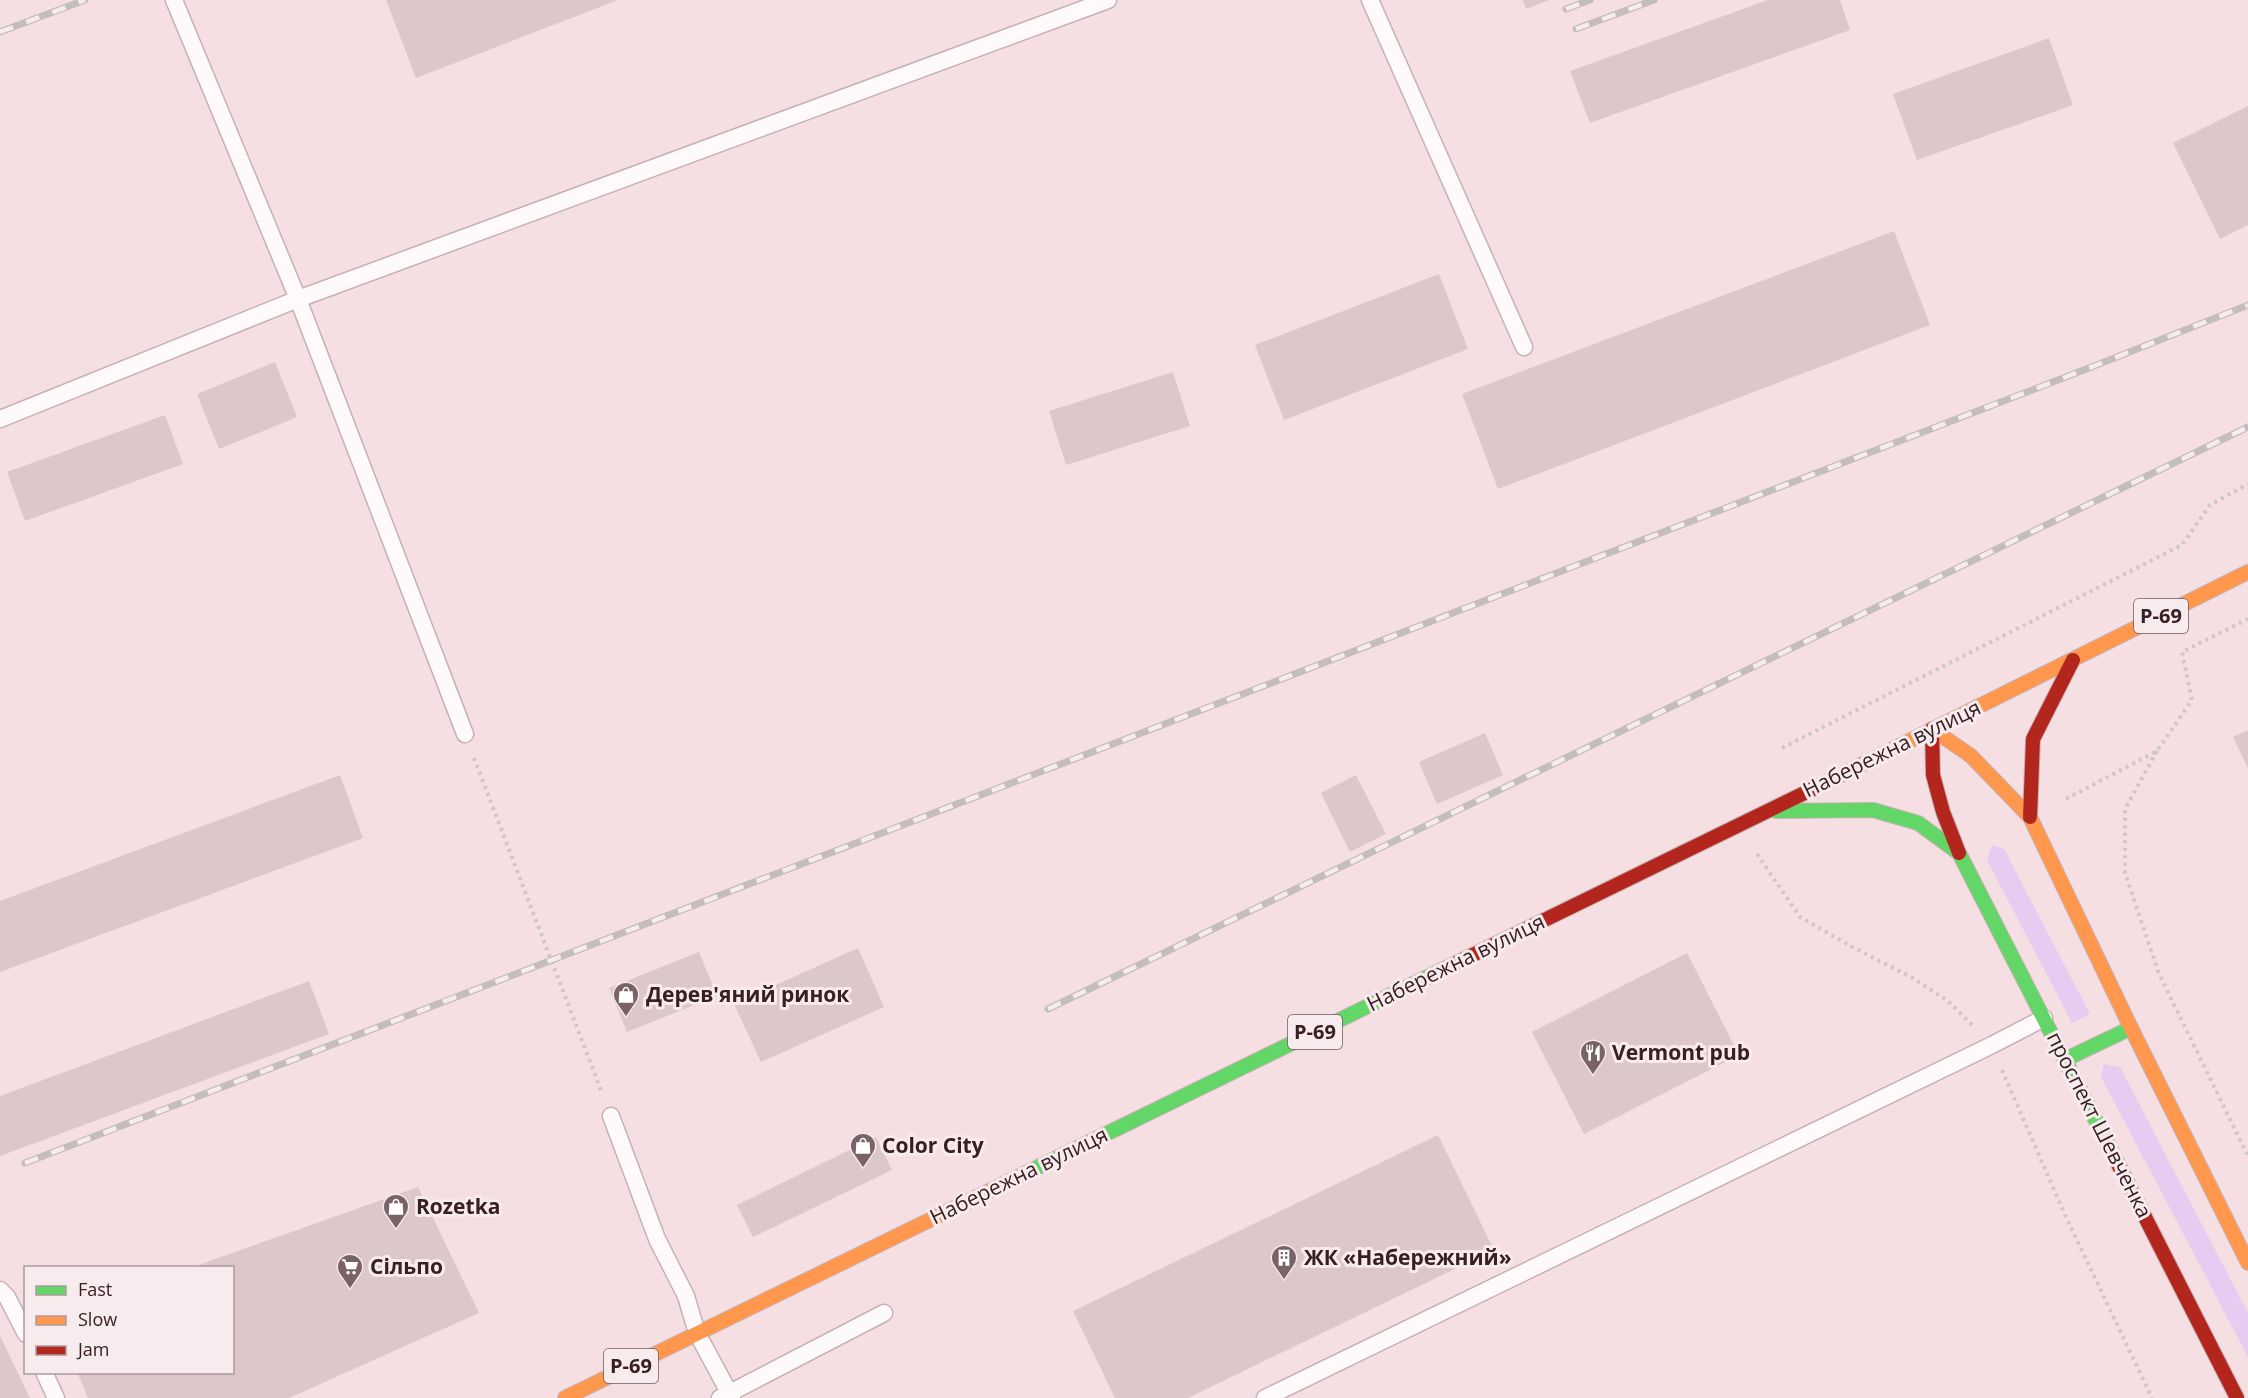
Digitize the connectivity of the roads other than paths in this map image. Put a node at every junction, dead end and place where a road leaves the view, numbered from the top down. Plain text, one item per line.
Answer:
1 (174, 0) edge
2 (1108, 0) edge
3 (1370, 0) edge
4 (298, 299) junction
5 (1524, 348) dead end
6 (0, 419) edge
7 (2248, 572) edge
8 (2073, 660) junction
9 (1932, 729) junction
10 (465, 734) road end
11 (1768, 811) junction
12 (2030, 818) junction
13 (1959, 853) junction
14 (2044, 1018) junction
15 (2131, 1028) junction
16 (2066, 1059) junction
17 (611, 1116) road end
18 (2248, 1263) edge
19 (0, 1290) edge
20 (884, 1313) dead end
21 (24, 1330) edge
22 (697, 1333) junction
23 (45, 1374) edge
24 (727, 1396) edge
25 (56, 1398) edge
26 (565, 1398) edge
27 (1265, 1398) edge
28 (2237, 1398) edge

1 - 4 lane
2 - 4 lane
3 - 5 lane
4 - 6 lane
4 - 10 lane
7 - 8 main road, Набережна вулиця / Р-69
8 - 9 main road, Набережна вулиця / Р-69
8 - 12 main road
9 - 11 main road, Набережна вулиця / Р-69
9 - 12 main road
9 - 13 main road, проспект Шевченка
11 - 13 main road
11 - 22 main road, Набережна вулиця / Р-69
12 - 15 main road
13 - 14 main road, проспект Шевченка
14 - 16 main road, проспект Шевченка
14 - 27 lane
15 - 16 main road
15 - 18 main road
16 - 28 main road, проспект Шевченка
17 - 22 lane
19 - 21 lane
20 - 24 lane
22 - 24 lane
22 - 26 main road, Набережна вулиця / Р-69
23 - 25 lane

